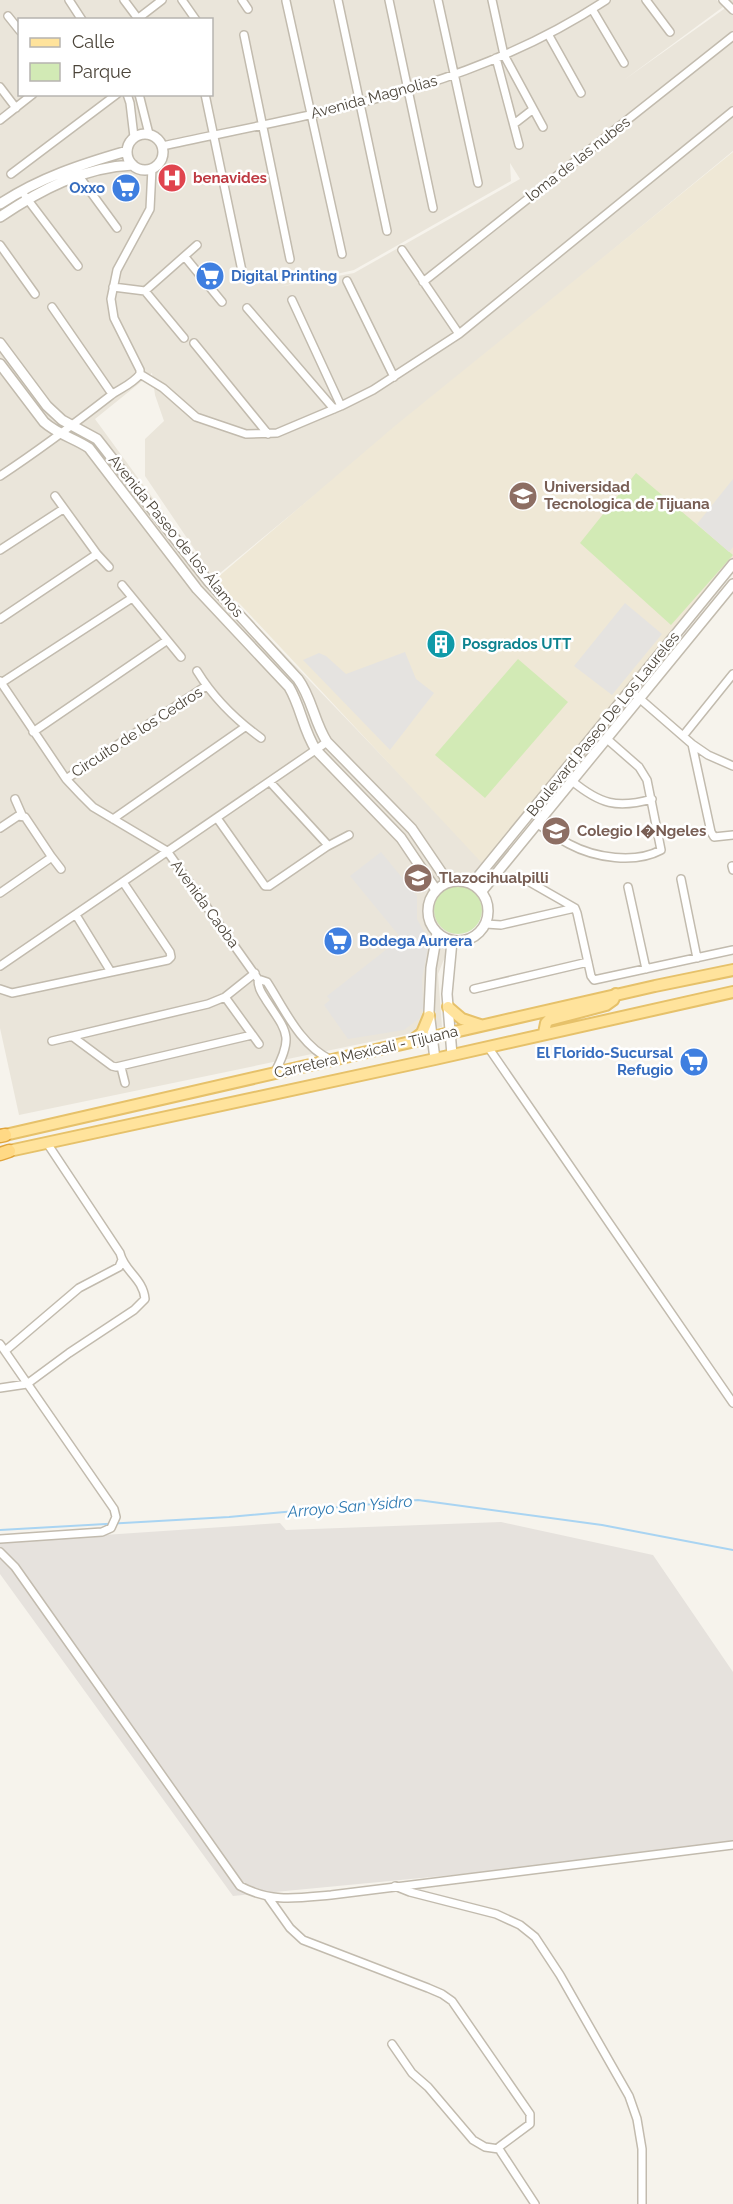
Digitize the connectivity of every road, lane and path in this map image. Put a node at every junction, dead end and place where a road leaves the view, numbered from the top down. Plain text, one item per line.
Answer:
1 (69, 0) edge
2 (124, 0) edge
3 (162, 0) edge
4 (182, 0) edge
5 (242, 0) edge
6 (338, 0) edge
7 (389, 0) edge
8 (438, 0) edge
9 (492, 0) edge
10 (606, 0) edge
11 (646, 0) edge
12 (723, 0) edge
13 (286, 1) edge
14 (248, 9) dead end
15 (592, 9) junction
16 (733, 10) edge
17 (8, 16) dead end
18 (81, 18) edge
19 (137, 18) edge
20 (139, 18) edge
21 (195, 18) edge
22 (18, 28) edge
23 (670, 32) dead end
24 (548, 34) junction
25 (244, 35) dead end
26 (733, 36) edge
27 (504, 55) junction
28 (496, 58) junction
29 (624, 63) dead end
30 (454, 75) junction
31 (0, 87) edge
32 (407, 91) junction
33 (581, 93) dead end
34 (31, 96) edge
35 (114, 96) edge
36 (128, 96) edge
37 (140, 96) edge
38 (205, 96) edge
39 (359, 104) junction
40 (16, 108) junction
41 (532, 110) junction
42 (733, 111) edge
43 (310, 114) junction
44 (0, 120) edge
45 (262, 124) junction
46 (514, 124) junction
47 (543, 127) dead end
48 (149, 134) junction
49 (213, 135) junction
50 (134, 137) junction
51 (519, 145) dead end
52 (162, 146) junction
53 (127, 150) junction
54 (133, 165) junction
55 (152, 168) junction
56 (75, 170) junction
57 (11, 174) dead end
58 (478, 183) dead end
59 (21, 190) junction
60 (27, 199) junction
61 (433, 208) dead end
62 (2, 210) edge
63 (117, 228) dead end
64 (387, 231) dead end
65 (0, 245) edge
66 (198, 245) dead end
67 (402, 250) dead end
68 (342, 254) dead end
69 (184, 257) junction
70 (290, 258) dead end
71 (78, 266) dead end
72 (242, 271) dead end
73 (347, 281) dead end
74 (423, 282) junction
75 (113, 286) junction
76 (145, 291) junction
77 (35, 294) dead end
78 (292, 300) dead end
79 (222, 302) dead end
80 (52, 307) dead end
81 (247, 308) dead end
82 (459, 334) junction
83 (184, 338) dead end
84 (0, 343) edge
85 (194, 344) dead end
86 (0, 364) edge
87 (140, 374) junction
88 (394, 377) junction
89 (112, 394) junction
90 (337, 407) junction
91 (73, 425) junction
92 (62, 434) junction
93 (268, 434) junction
94 (0, 476) edge
95 (55, 496) dead end
96 (63, 509) junction
97 (0, 550) edge
98 (97, 555) junction
99 (733, 564) edge
100 (109, 567) dead end
101 (733, 584) edge
102 (122, 585) dead end
103 (132, 598) junction
104 (0, 619) edge
105 (166, 641) junction
106 (181, 657) dead end
107 (197, 671) dead end
108 (733, 674) edge
109 (1, 682) edge
110 (206, 686) junction
111 (631, 691) junction
112 (640, 699) junction
113 (245, 727) junction
114 (33, 732) junction
115 (683, 736) junction
116 (261, 738) dead end
117 (607, 739) junction
118 (327, 742) junction
119 (692, 744) junction
120 (316, 750) junction
121 (733, 766) edge
122 (66, 779) junction
123 (572, 781) junction
124 (270, 782) junction
125 (15, 799) dead end
126 (652, 799) junction
127 (22, 815) junction
128 (217, 818) junction
129 (113, 819) junction
130 (537, 824) junction
131 (0, 828) edge
132 (349, 835) dead end
133 (733, 836) edge
134 (326, 847) junction
135 (167, 851) junction
136 (51, 856) junction
137 (61, 869) dead end
138 (519, 876) dead end
139 (681, 879) dead end
140 (123, 882) junction
141 (448, 882) junction
142 (471, 884) junction
143 (628, 887) dead end
144 (436, 890) junction
145 (482, 891) junction
146 (0, 893) edge
147 (574, 908) junction
148 (76, 915) junction
149 (486, 924) junction
150 (437, 933) junction
151 (452, 941) junction
152 (733, 950) edge
153 (697, 958) junction
154 (588, 962) junction
155 (0, 966) edge
156 (646, 969) junction
157 (733, 969) edge
158 (111, 972) junction
159 (256, 976) junction
160 (0, 989) edge
161 (474, 989) dead end
162 (733, 992) edge
163 (616, 994) junction
164 (225, 996) junction
165 (447, 1007) junction
166 (429, 1016) junction
167 (483, 1026) junction
168 (449, 1033) junction
169 (544, 1034) junction
170 (252, 1035) junction
171 (72, 1037) junction
172 (432, 1037) junction
173 (52, 1041) dead end
174 (408, 1042) junction
175 (259, 1044) dead end
176 (488, 1047) junction
177 (452, 1055) junction
178 (435, 1059) junction
179 (331, 1060) junction
180 (121, 1067) junction
181 (275, 1072) junction
182 (125, 1083) dead end
183 (2, 1135) edge
184 (48, 1143) junction
185 (3, 1153) edge
186 (122, 1260) junction
187 (2, 1348) edge
188 (27, 1384) junction
189 (0, 1388) edge
190 (733, 1403) edge
191 (0, 1539) edge
192 (0, 1552) edge
193 (733, 1845) edge
194 (394, 1886) junction
195 (268, 1897) junction
196 (392, 2044) dead end
197 (499, 2149) junction
198 (535, 2204) edge
199 (642, 2204) edge

1 - 18 street
2 - 19 street
3 - 20 street
4 - 21 street
5 - 14 street
6 - 39 street
7 - 32 street
8 - 30 street
9 - 27 street
10 - 15 street, Avenida Magnolias
11 - 23 street
12 - 16 street
13 - 43 street
15 - 24 street, Avenida Magnolias
15 - 29 street
17 - 22 street
24 - 27 street, Avenida Magnolias
24 - 33 street
25 - 45 street
26 - 74 street, loma de las nubes
27 - 28 street, Avenida Magnolias
27 - 41 street
28 - 30 street, Avenida Magnolias
28 - 46 street
30 - 32 street, Avenida Magnolias
30 - 58 street
31 - 40 street
32 - 39 street, Avenida Magnolias
32 - 61 street
34 - 40 street
35 - 57 street
36 - 50 street
37 - 48 street
38 - 49 street
39 - 43 street, Avenida Magnolias
39 - 64 street
40 - 44 street
41 - 46 street
41 - 47 street
42 - 82 street
43 - 45 street, Avenida Magnolias
43 - 68 street
45 - 49 street, Avenida Magnolias
45 - 70 street
46 - 51 street
48 - 50 street
48 - 52 street
49 - 52 street, Avenida Magnolias
49 - 72 street
50 - 53 street
52 - 55 street
53 - 54 street
53 - 56 street
54 - 55 street
54 - 56 street
55 - 75 street
56 - 59 street
56 - 60 street
56 - 63 street
59 - 60 street
59 - 62 street
60 - 62 street
60 - 71 street
65 - 77 street
66 - 69 street
67 - 74 street
69 - 76 street
69 - 79 street
73 - 88 street
74 - 82 street
75 - 76 street
75 - 87 street
76 - 83 street
78 - 90 street
80 - 89 street
81 - 90 street
82 - 88 street
84 - 91 street, Avenida Paseo de los Álamos
85 - 93 street
86 - 92 street, Avenida Paseo de los Álamos
87 - 89 street
87 - 93 street
88 - 90 street
89 - 91 street
90 - 93 street
91 - 92 street
91 - 118 street, Avenida Paseo de los Álamos
92 - 94 street
92 - 120 street, Avenida Paseo de los Álamos
95 - 96 street
96 - 97 street
96 - 98 street
98 - 100 street
98 - 104 street
99 - 111 street, Boulevard Paseo De Los Laureles
101 - 112 street, Boulevard Paseo De Los Laureles
102 - 103 street
103 - 105 street
103 - 109 street
105 - 106 street
105 - 114 street
107 - 110 street
108 - 115 street
109 - 114 street, Avenida Caoba
110 - 113 street, Circuito de los Cedros
110 - 122 street, Circuito de los Cedros
111 - 112 street
111 - 142 street, Boulevard Paseo De Los Laureles
112 - 115 street
112 - 117 street, Boulevard Paseo De Los Laureles
113 - 116 street, Circuito de los Cedros
113 - 129 street
114 - 122 street, Avenida Caoba
115 - 119 street
117 - 123 street, Boulevard Paseo De Los Laureles
117 - 126 street
118 - 120 street
118 - 141 street, Avenida Paseo de los Álamos
119 - 121 street
119 - 133 street
120 - 124 street
120 - 144 street, Avenida Paseo de los Álamos
122 - 129 street, Avenida Caoba
123 - 126 street
123 - 130 street, Boulevard Paseo De Los Laureles
124 - 128 street
124 - 134 street
125 - 127 street
126 - 130 street
127 - 131 street
127 - 136 street
128 - 134 street
128 - 135 street
129 - 135 street, Avenida Caoba
130 - 145 street, Boulevard Paseo De Los Laureles
132 - 134 street
135 - 140 street
135 - 159 street, Avenida Caoba
136 - 137 street
136 - 146 street
138 - 147 street
139 - 153 street
140 - 148 street
140 - 158 street
141 - 142 street
141 - 144 street
142 - 145 street
143 - 156 street
144 - 150 street
145 - 149 street
147 - 149 street
147 - 154 street
148 - 155 street
148 - 158 street
149 - 151 street
150 - 151 street
150 - 166 street
151 - 165 street
152 - 153 street
153 - 156 street
154 - 156 street
154 - 161 street
157 - 163 main road, Carretera Mexicali - Tijuana
158 - 160 street
159 - 164 street
159 - 179 street
159 - 181 street
162 - 169 main road, Carretera Mexicali - Tijuana
163 - 167 main road, Carretera Mexicali - Tijuana
163 - 169 main road
164 - 170 street
164 - 171 street
165 - 167 main road
165 - 168 street
166 - 172 street
166 - 174 main road
167 - 168 main road, Carretera Mexicali - Tijuana
168 - 172 main road, Carretera Mexicali - Tijuana
168 - 177 street
169 - 176 main road, Carretera Mexicali - Tijuana
170 - 175 street
170 - 180 street
171 - 173 street
171 - 180 street
172 - 174 main road, Carretera Mexicali - Tijuana
172 - 178 street
174 - 179 main road, Carretera Mexicali - Tijuana
176 - 177 main road, Carretera Mexicali - Tijuana
176 - 190 street
177 - 178 main road, Carretera Mexicali - Tijuana
178 - 184 main road, Carretera Mexicali - Tijuana
179 - 181 main road, Carretera Mexicali - Tijuana
180 - 182 street
181 - 183 main road, Carretera Mexicali - Tijuana
184 - 185 main road, Carretera Mexicali - Tijuana
184 - 186 street
186 - 187 street
186 - 188 street
187 - 188 street
188 - 189 street
188 - 191 street
192 - 195 street
193 - 194 street
194 - 195 street
194 - 199 street
195 - 197 street
196 - 197 street
197 - 198 street

